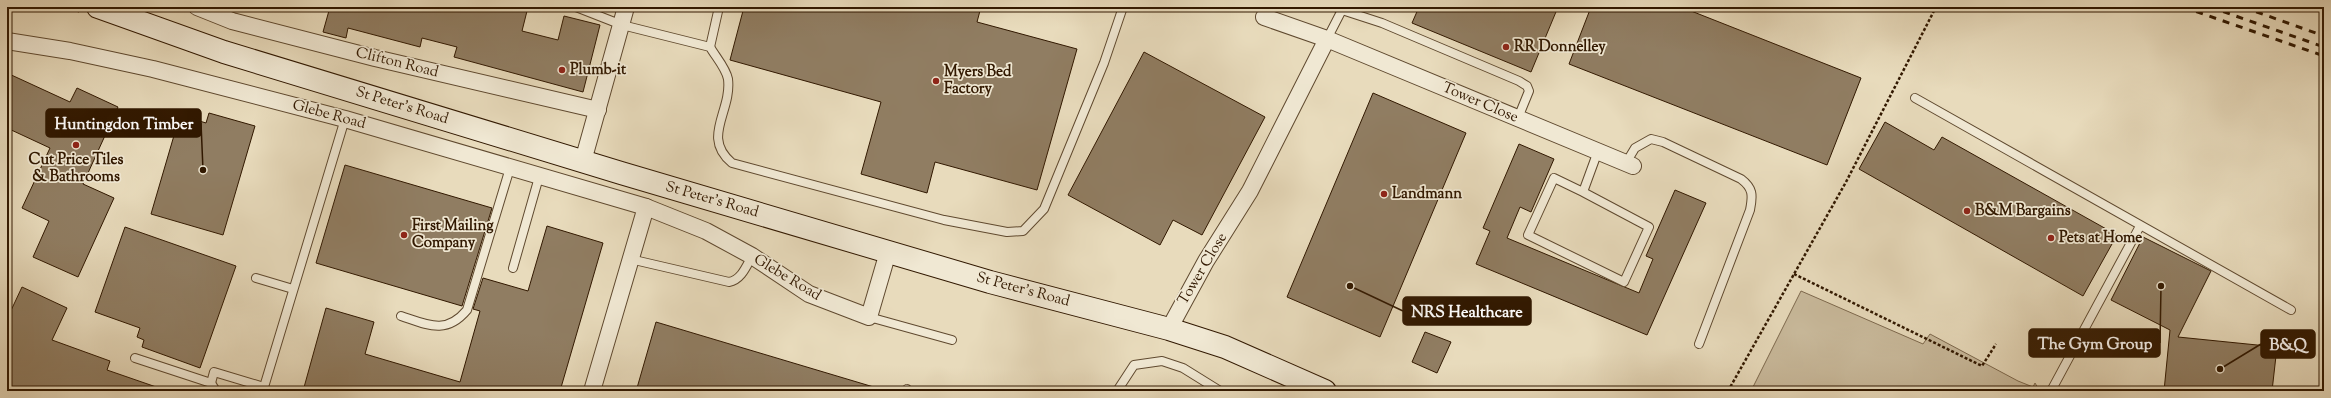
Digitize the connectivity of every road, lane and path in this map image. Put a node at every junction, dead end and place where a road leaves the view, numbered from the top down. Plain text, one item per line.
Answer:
1 (98, 7) edge
2 (197, 7) edge
3 (576, 7) edge
4 (626, 7) edge
5 (719, 7) edge
6 (1123, 7) edge
7 (1936, 7) edge
8 (1338, 9) edge
9 (1264, 17) dead end
10 (622, 25) junction
11 (1327, 39) junction
12 (7, 41) edge
13 (710, 47) junction
14 (1914, 98) dead end
15 (598, 110) junction
16 (1518, 118) junction
17 (345, 119) junction
18 (1598, 151) junction
19 (583, 161) junction
20 (1630, 165) joint
21 (510, 168) junction
22 (539, 177) junction
23 (1583, 192) junction
24 (646, 207) junction
25 (2140, 226) junction
26 (888, 252) junction
27 (752, 256) junction
28 (630, 259) junction
29 (514, 268) dead end
30 (1794, 274) junction
31 (256, 278) dead end
32 (293, 289) junction
33 (2290, 310) dead end
34 (401, 316) dead end
35 (869, 317) junction
36 (1169, 329) junction
37 (952, 340) dead end
38 (1699, 344) dead end
39 (1996, 344) dead end
40 (134, 358) dead end
41 (211, 383) junction
42 (265, 389) edge
43 (216, 391) edge
44 (592, 391) edge
45 (1117, 391) edge
46 (1220, 391) edge
47 (1325, 391) edge
48 (1728, 391) edge
49 (2052, 391) edge

1 - 19 street, St Peter's Road
2 - 15 street, Clifton Road
3 - 10 lane
4 - 10 street
5 - 13 lane
6 - 13 lane
7 - 30 path
8 - 11 lane
8 - 16 lane
9 - 11 street, Tower Close
10 - 13 lane
10 - 15 street
11 - 16 street, Tower Close
11 - 36 street, Tower Close
12 - 17 street, Glebe Road
14 - 25 lane
15 - 19 street
16 - 18 street, Tower Close
17 - 21 street, Glebe Road
17 - 32 lane
18 - 20 street, Tower Close
18 - 23 lane
19 - 26 street, St Peter's Road
20 - 38 lane
21 - 22 street, Glebe Road
21 - 34 lane
22 - 24 street, Glebe Road
22 - 29 lane
23 - 23 lane
24 - 27 street, Glebe Road
24 - 28 street
25 - 33 lane
25 - 49 lane
26 - 35 street
26 - 36 street, St Peter's Road
27 - 28 lane
27 - 35 street, Glebe Road
28 - 44 street
30 - 39 path
30 - 48 path
31 - 32 lane
32 - 42 lane
35 - 37 lane
36 - 47 street, St Peter's Road
40 - 41 lane
41 - 42 lane
41 - 43 lane
45 - 46 lane

